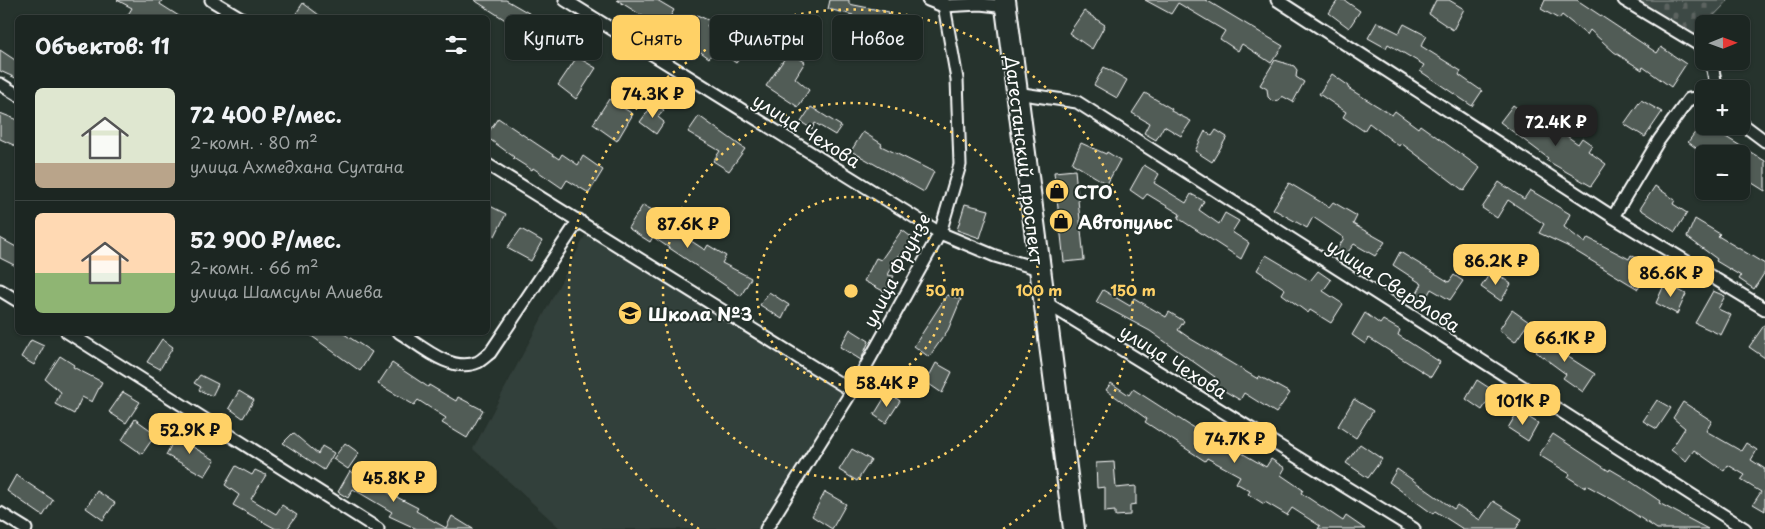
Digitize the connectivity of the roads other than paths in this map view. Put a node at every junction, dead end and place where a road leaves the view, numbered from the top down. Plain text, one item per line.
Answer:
1 (211, 0) edge
2 (565, 0) edge
3 (928, 0) edge
4 (1277, 0) edge
5 (1624, 0) edge
6 (943, 3) edge
7 (1006, 4) edge
8 (236, 15) edge
9 (1695, 43) edge
10 (0, 84) edge
11 (15, 93) edge
12 (1016, 94) junction
13 (1695, 98) edge
14 (1750, 130) edge
15 (1765, 141) edge
16 (490, 166) edge
17 (1613, 217) junction
18 (579, 220) junction
19 (940, 233) junction
20 (1039, 269) junction
21 (0, 290) edge
22 (15, 299) edge
23 (1044, 301) junction
24 (1765, 308) edge
25 (72, 335) edge
26 (404, 335) edge
27 (852, 391) junction
28 (0, 513) edge
29 (26, 529) edge
30 (378, 529) edge
31 (766, 529) edge
32 (1074, 529) edge
33 (1414, 529) edge
34 (1745, 529) edge

1 - 8 street
2 - 19 street, улица Чехова
3 - 6 street
4 - 17 street
5 - 9 street
6 - 7 street
6 - 19 street, улица Фрунзе
7 - 12 highway, Дагестанский проспект
10 - 11 street
12 - 20 highway, Дагестанский проспект
12 - 34 street, улица Свердлова
13 - 17 street
14 - 15 street
16 - 18 street
17 - 24 street
18 - 26 street
18 - 27 street
19 - 20 street, улица Чехова
19 - 27 street, улица Фрунзе
20 - 23 highway, Дагестанский проспект
21 - 22 street
23 - 32 highway, Дагестанский проспект
23 - 33 street, улица Чехова
25 - 30 street
27 - 31 street, улица Фрунзе
28 - 29 street

